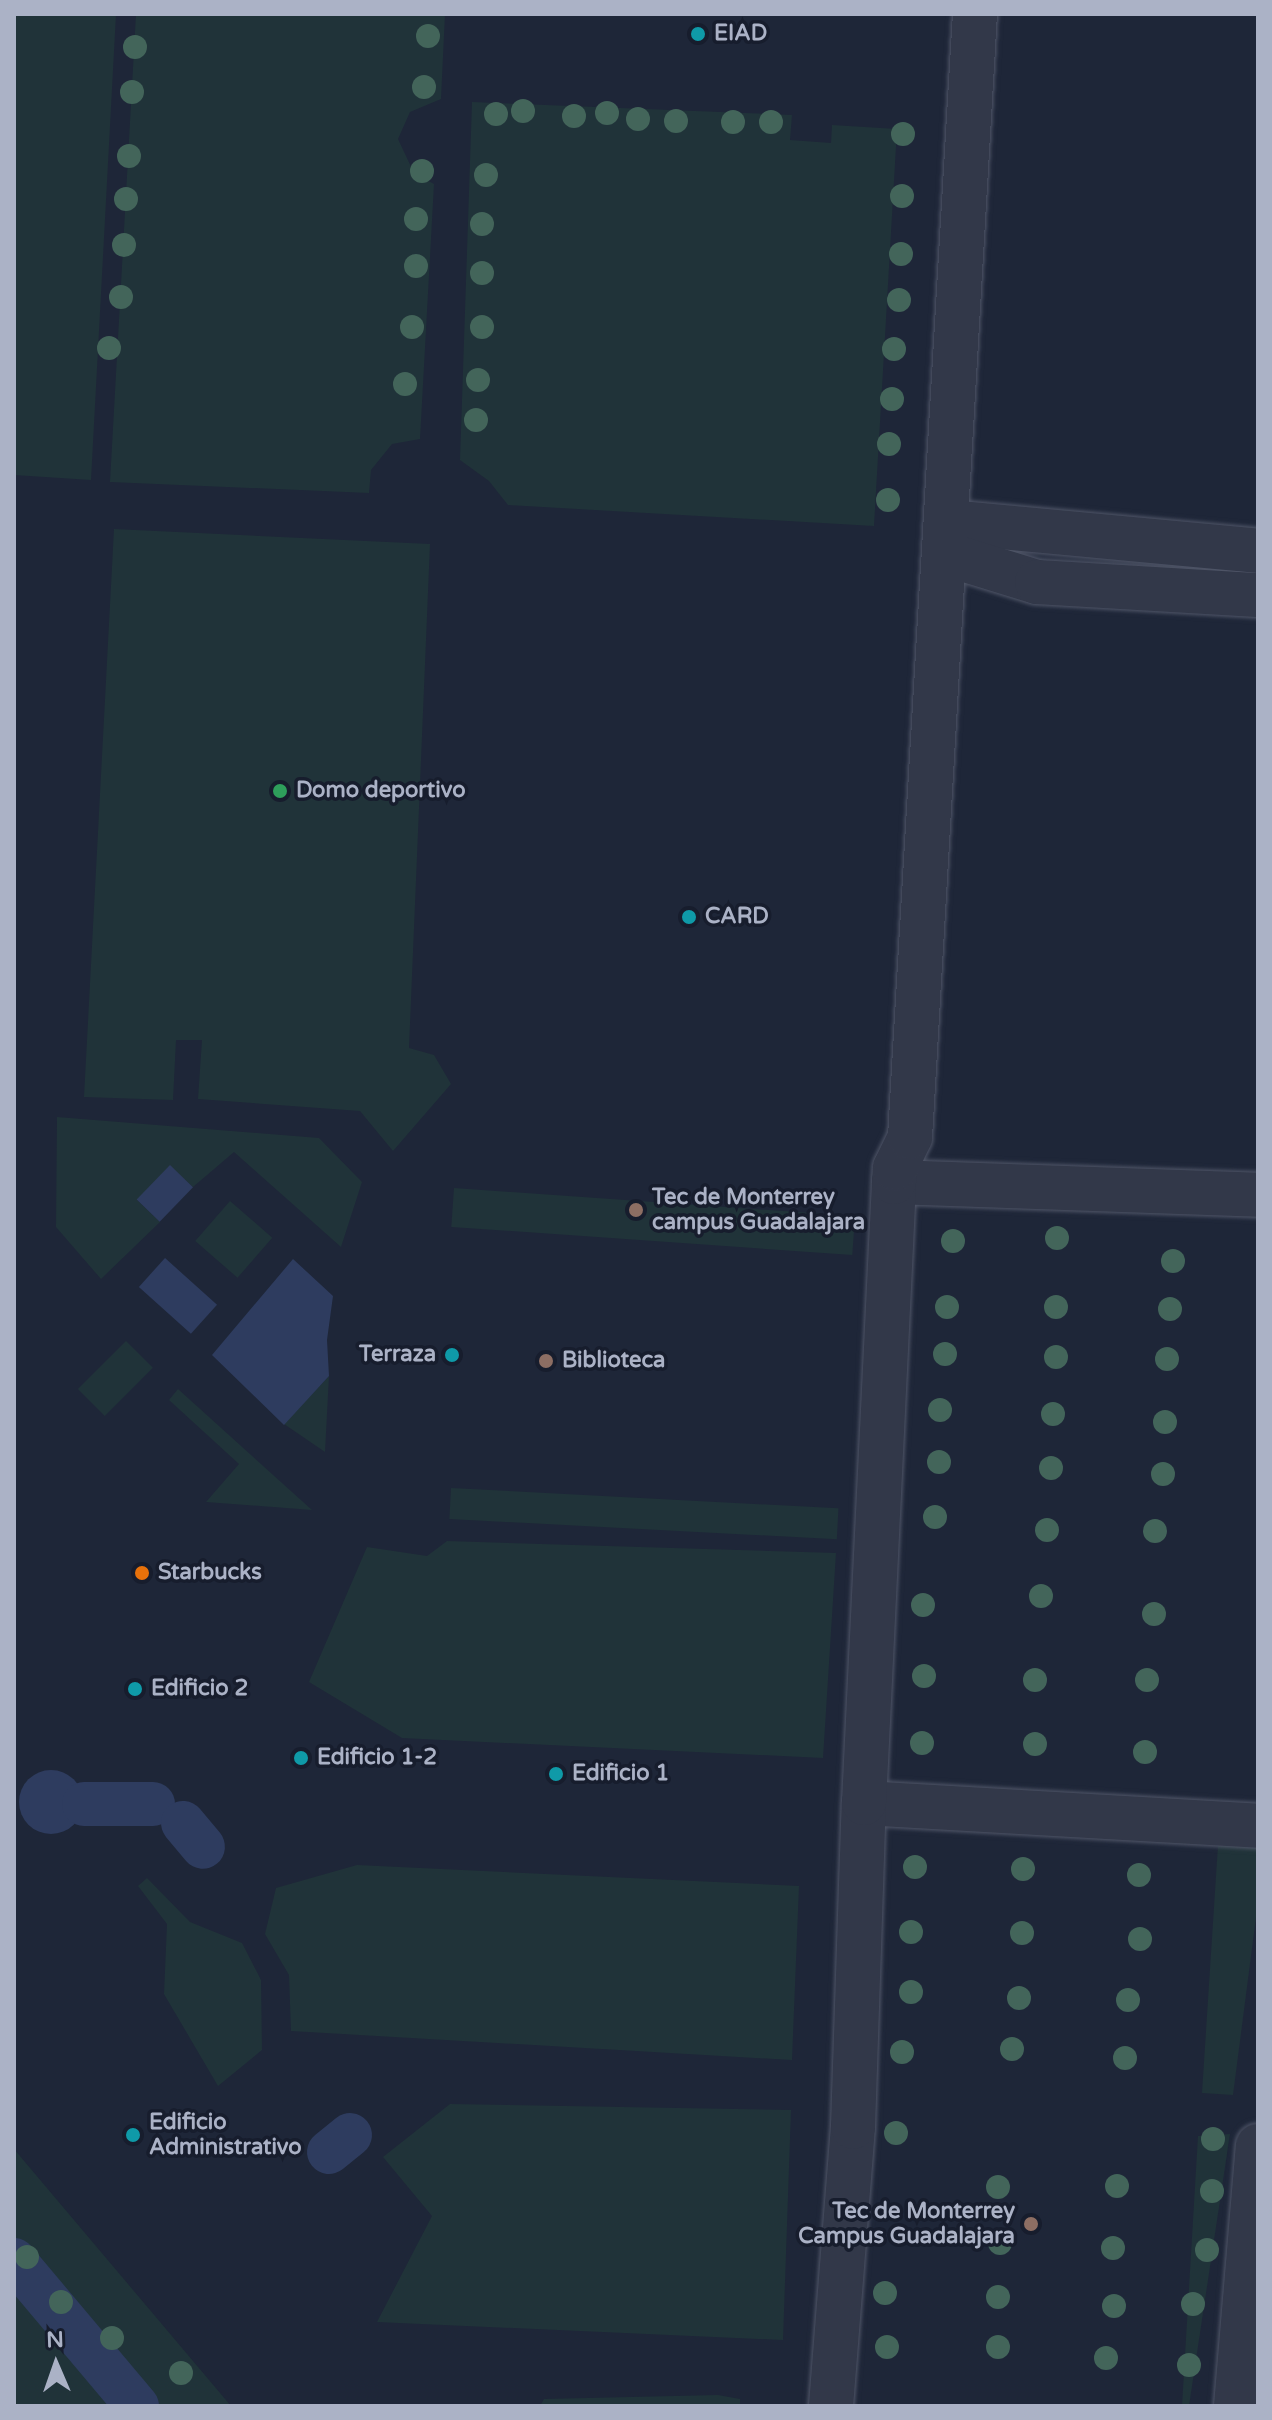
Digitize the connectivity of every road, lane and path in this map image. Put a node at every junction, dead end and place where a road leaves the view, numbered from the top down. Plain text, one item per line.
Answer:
1 (975, 14) edge
2 (947, 538) junction
3 (1258, 551) edge
4 (1258, 595) edge
5 (895, 1175) junction
6 (1258, 1179) edge
7 (1258, 1195) edge
8 (864, 1803) junction
9 (1258, 1826) edge
10 (1258, 2146) edge
11 (831, 2406) edge
12 (1236, 2406) edge

1 - 2 lane
2 - 3 lane
2 - 4 lane
2 - 5 lane
5 - 6 lane
5 - 7 lane
5 - 8 lane
8 - 9 lane
8 - 11 lane
10 - 12 lane

